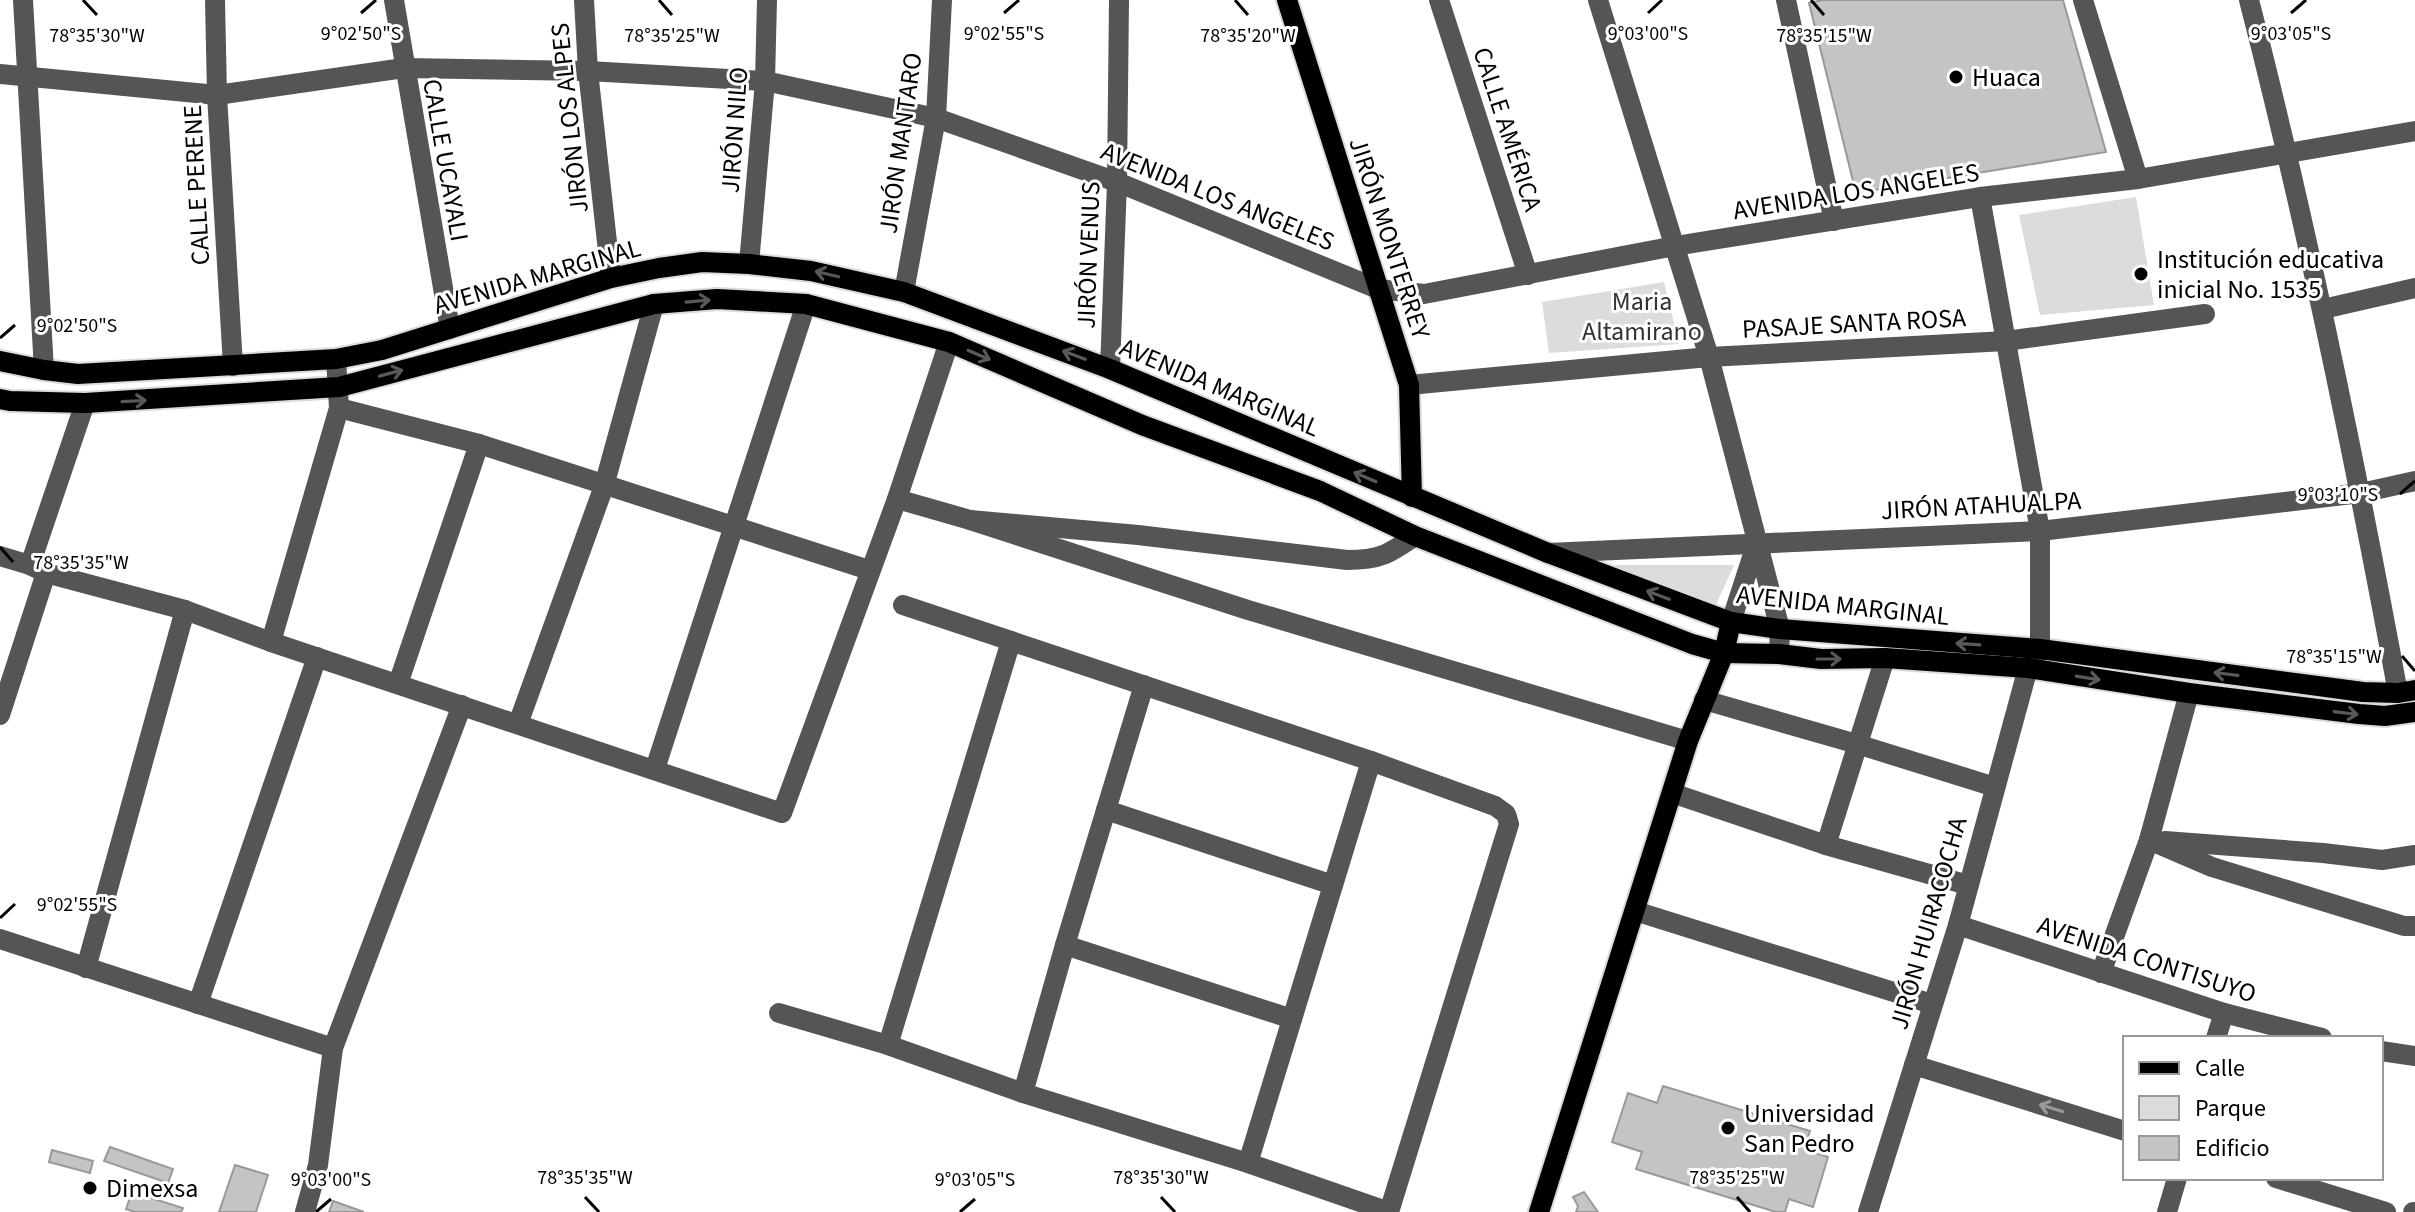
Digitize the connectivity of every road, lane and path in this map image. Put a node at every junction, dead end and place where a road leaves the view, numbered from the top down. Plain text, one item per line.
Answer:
1 (23, 0) edge
2 (215, 0) edge
3 (394, 0) edge
4 (584, 0) edge
5 (767, 0) edge
6 (942, 0) edge
7 (1119, 0) edge
8 (1287, 0) edge
9 (1439, 0) edge
10 (1598, 0) edge
11 (1786, 0) edge
12 (2083, 0) edge
13 (2249, 0) edge
14 (404, 68) junction
15 (588, 71) junction
16 (0, 74) edge
17 (27, 78) junction
18 (765, 81) junction
19 (217, 95) junction
20 (936, 118) junction
21 (2415, 131) edge
22 (2288, 151) junction
23 (2138, 179) junction
24 (1117, 182) junction
25 (1980, 197) junction
26 (1834, 221) junction
27 (1675, 246) junction
28 (749, 264) junction
29 (1528, 275) junction
30 (611, 278) junction
31 (2415, 288) edge
32 (1378, 289) junction
33 (904, 292) junction
34 (654, 304) junction
35 (806, 304) junction
36 (2323, 309) junction
37 (2205, 314) dead end
38 (450, 329) junction
39 (2006, 341) junction
40 (949, 342) junction
41 (1709, 357) junction
42 (336, 359) junction
43 (0, 361) edge
44 (233, 366) junction
45 (1110, 369) junction
46 (44, 370) junction
47 (1409, 385) junction
48 (339, 398) junction
49 (0, 399) edge
50 (85, 403) junction
51 (479, 444) junction
52 (2415, 481) edge
53 (604, 486) junction
54 (2361, 493) junction
55 (1412, 497) junction
56 (897, 499) junction
57 (970, 520) junction
58 (733, 527) junction
59 (2040, 531) junction
60 (1415, 536) junction
61 (1757, 542) junction
62 (1548, 553) junction
63 (0, 556) edge
64 (38, 569) junction
65 (869, 570) junction
66 (903, 605) dead end
67 (185, 610) junction
68 (1731, 622) junction
69 (1780, 629) junction
70 (1011, 641) junction
71 (271, 642) junction
72 (2040, 649) junction
73 (1724, 653) junction
74 (1779, 654) junction
75 (317, 657) junction
76 (1885, 658) junction
77 (2028, 668) junction
78 (398, 684) junction
79 (1144, 685) junction
80 (2406, 691) edge
81 (2189, 693) junction
82 (1704, 700) junction
83 (462, 705) junction
84 (2415, 712) edge
85 (0, 715) edge
86 (518, 724) junction
87 (1688, 741) junction
88 (1857, 744) junction
89 (1371, 761) junction
90 (655, 769) junction
91 (1995, 787) junction
92 (1672, 793) junction
93 (1106, 810) junction
94 (2149, 840) junction
95 (1826, 845) junction
96 (2415, 855) edge
97 (1333, 885) junction
98 (1968, 885) junction
99 (1635, 911) junction
100 (1958, 925) junction
101 (2415, 926) edge
102 (0, 939) edge
103 (1065, 945) junction
104 (86, 968) junction
105 (2101, 973) junction
106 (198, 1004) junction
107 (1932, 1004) junction
108 (779, 1013) dead end
109 (2224, 1013) junction
110 (1292, 1019) junction
111 (2217, 1036) edge
112 (2314, 1036) edge
113 (888, 1045) junction
114 (333, 1048) junction
115 (2383, 1051) edge
116 (2415, 1056) edge
117 (1914, 1065) junction
118 (1023, 1093) junction
119 (2123, 1130) edge
120 (1248, 1163) junction
121 (2176, 1180) edge
122 (2282, 1180) edge
123 (305, 1212) edge
124 (1389, 1212) edge
125 (1539, 1212) edge
126 (1870, 1212) edge
127 (2167, 1212) edge
128 (2386, 1212) edge

1 - 17 street
2 - 19 street, CALLE PERENE
3 - 14 street, CALLE UCAYALI
4 - 15 street, JIRÓN LOS ALPES
5 - 18 street, JIRÓN NILO
6 - 20 street, JIRÓN MANTARO
7 - 24 street, JIRÓN VENUS
8 - 32 main road, JIRÓN MONTERREY
9 - 29 street, CALLE AMÉRICA
10 - 27 street
11 - 26 street
12 - 23 street
13 - 22 street
14 - 15 street, AVENIDA LOS ANGELES
14 - 19 street, AVENIDA LOS ANGELES
14 - 38 street, CALLE UCAYALI
15 - 18 street, AVENIDA LOS ANGELES
15 - 30 street, JIRÓN LOS ALPES
16 - 17 street, AVENIDA LOS ANGELES
17 - 19 street, AVENIDA LOS ANGELES
17 - 46 street
18 - 20 street, AVENIDA LOS ANGELES
18 - 28 street, JIRÓN NILO
19 - 44 street, CALLE PERENE
20 - 24 street, AVENIDA LOS ANGELES
20 - 33 street, JIRÓN MANTARO
21 - 22 street, AVENIDA LOS ANGELES
22 - 23 street, AVENIDA LOS ANGELES
22 - 36 street
23 - 25 street, AVENIDA LOS ANGELES
24 - 32 street, AVENIDA LOS ANGELES
24 - 45 street, JIRÓN VENUS
25 - 26 street, AVENIDA LOS ANGELES
25 - 39 street
26 - 27 street, AVENIDA LOS ANGELES
27 - 29 street, AVENIDA LOS ANGELES
27 - 41 street
28 - 30 main road, AVENIDA MARGINAL
33 -> 28 main road, AVENIDA MARGINAL
29 - 32 street, AVENIDA LOS ANGELES
30 - 38 main road, AVENIDA MARGINAL
31 - 36 street
32 - 47 main road, JIRÓN MONTERREY
45 -> 33 main road, AVENIDA MARGINAL
34 -> 35 main road, AVENIDA MARGINAL
48 -> 34 main road, AVENIDA MARGINAL
34 - 53 street
35 - 40 main road, AVENIDA MARGINAL
35 - 58 street
36 - 54 street
37 - 39 street, PASAJE SANTA ROSA
38 - 42 main road, AVENIDA MARGINAL
39 - 41 street, PASAJE SANTA ROSA
39 - 59 street
40 - 56 street
40 -> 60 main road, AVENIDA MARGINAL
41 - 47 street, PASAJE SANTA ROSA
41 - 61 street
42 - 44 main road, AVENIDA MARGINAL
42 - 48 street
43 - 46 main road, AVENIDA MARGINAL
44 - 46 main road, AVENIDA MARGINAL
55 -> 45 main road, AVENIDA MARGINAL
47 - 55 main road, JIRÓN MONTERREY
50 -> 48 main road, AVENIDA MARGINAL
48 - 51 street
48 - 71 street
49 - 50 main road, AVENIDA MARGINAL
50 - 64 street
51 - 53 street
51 - 78 street
52 - 54 street, JIRÓN ATAHUALPA
53 - 58 street
53 - 86 street
54 - 59 street, JIRÓN ATAHUALPA
54 - 80 street
55 - 62 main road, AVENIDA MARGINAL
56 - 57 street
56 - 65 street
57 - 60 street
57 - 87 street
58 - 65 street
58 - 90 street
59 - 61 street, JIRÓN ATAHUALPA
59 - 72 street
60 - 73 main road, AVENIDA MARGINAL
61 - 62 street, JIRÓN ATAHUALPA
61 - 68 street
61 - 69 street
68 -> 62 main road, AVENIDA MARGINAL
63 - 64 street
64 - 67 street
64 - 85 street
65 - 90 street
66 - 70 street
67 - 71 street
67 - 104 street
68 - 69 main road, AVENIDA MARGINAL
68 - 73 main road
72 -> 69 main road, AVENIDA MARGINAL
69 - 74 street
70 - 79 street
70 - 113 street
71 - 75 street
72 - 77 street, JIRÓN HUIRACOCHA
80 -> 72 main road, AVENIDA MARGINAL
73 - 74 main road, AVENIDA MARGINAL
73 - 82 main road
74 -> 76 main road, AVENIDA MARGINAL
75 - 78 street
75 - 106 street
76 - 77 main road, AVENIDA MARGINAL
76 - 88 street
77 -> 81 main road, AVENIDA MARGINAL
77 - 91 street, JIRÓN HUIRACOCHA
78 - 83 street
79 - 89 street
79 - 93 street
81 -> 84 main road, AVENIDA MARGINAL
81 - 94 street
82 - 87 main road
82 - 88 street
83 - 86 street
83 - 114 street
86 - 90 street
87 - 92 main road
88 - 91 street
88 - 95 street
89 - 97 street
89 - 124 street
91 - 98 street, JIRÓN HUIRACOCHA
92 - 95 street
92 - 99 main road
93 - 97 street
93 - 103 street
94 - 96 street
94 - 101 street
94 - 105 street
95 - 98 street
97 - 110 street
98 - 100 street, JIRÓN HUIRACOCHA
99 - 107 street
99 - 125 main road
100 - 105 street, AVENIDA CONTISUYO
100 - 107 street, JIRÓN HUIRACOCHA
102 - 104 street
103 - 110 street
103 - 118 street
104 - 106 street
105 - 109 street, AVENIDA CONTISUYO
106 - 114 street
107 - 117 street, JIRÓN HUIRACOCHA
108 - 113 street
109 - 111 street
109 - 112 street, AVENIDA CONTISUYO
110 - 120 street
113 - 118 street
114 - 123 street
115 - 116 street
119 -> 117 street
117 - 126 street, JIRÓN HUIRACOCHA
118 - 120 street
120 - 124 street
121 - 127 street
122 - 128 street

